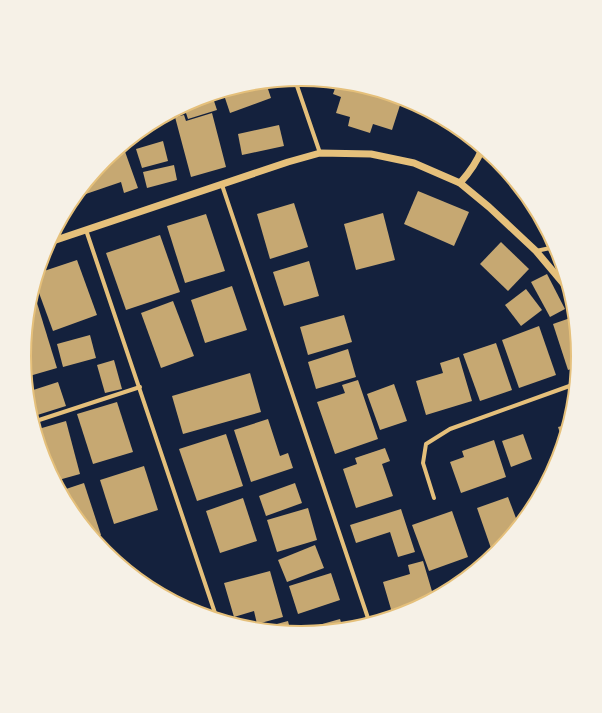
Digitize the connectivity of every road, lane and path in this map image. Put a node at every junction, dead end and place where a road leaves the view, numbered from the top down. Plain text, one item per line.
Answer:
1 (297, 86) edge
2 (320, 153) junction
3 (480, 155) edge
4 (460, 183) junction
5 (222, 185) junction
6 (86, 230) junction
7 (58, 239) edge
8 (548, 248) edge
9 (536, 251) junction
10 (560, 279) edge
11 (569, 386) edge
12 (140, 387) junction
13 (39, 420) edge
14 (434, 498) dead end
15 (215, 612) edge
16 (368, 618) edge

1 - 2 street
2 - 4 street
2 - 5 street
3 - 4 street
4 - 9 street
5 - 6 street
5 - 16 street
6 - 7 street
6 - 12 street
8 - 9 street
9 - 10 street
11 - 14 street
12 - 13 street
12 - 15 street

